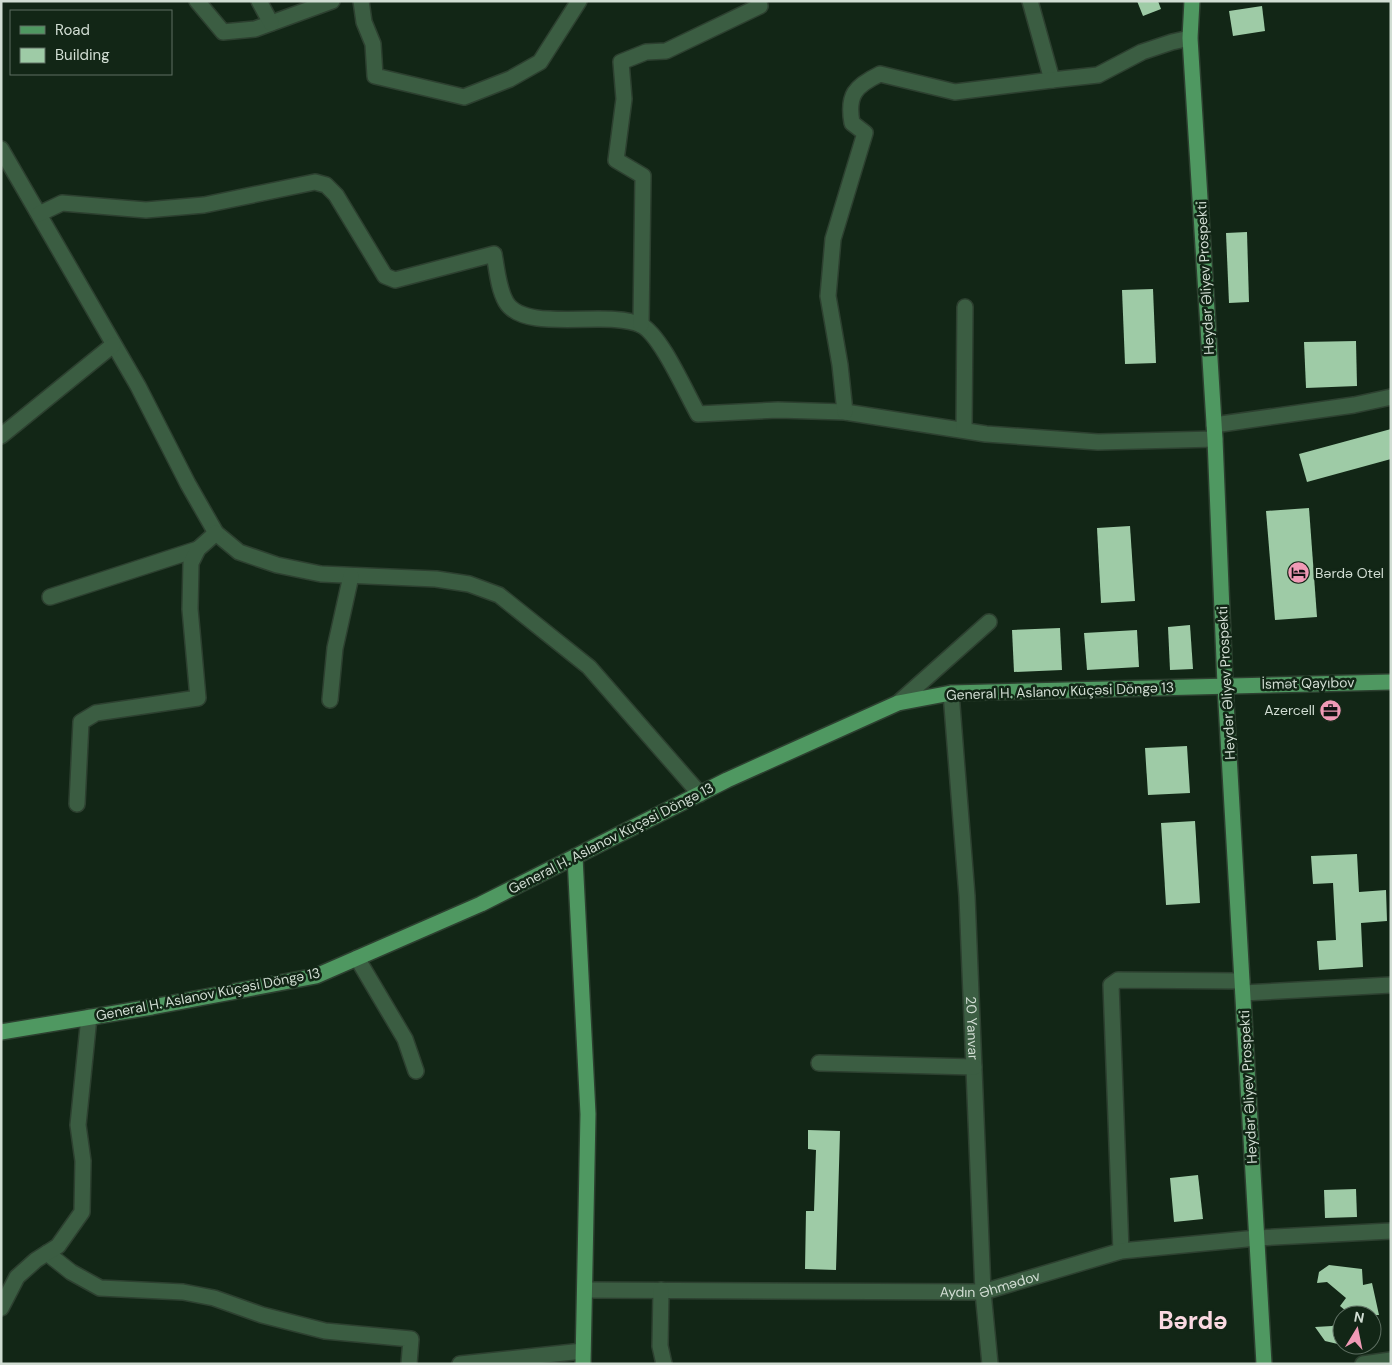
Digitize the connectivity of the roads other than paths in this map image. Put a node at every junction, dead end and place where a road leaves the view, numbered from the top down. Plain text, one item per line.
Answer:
1 (197, 1) edge
2 (259, 1) edge
3 (332, 1) edge
4 (361, 1) edge
5 (579, 1) edge
6 (1030, 1) edge
7 (1192, 1) edge
8 (760, 6) dead end
9 (271, 23) junction
10 (1190, 38) junction
11 (1052, 80) junction
12 (1, 149) edge
13 (39, 214) junction
14 (965, 307) dead end
15 (641, 325) junction
16 (113, 344) junction
17 (1391, 397) edge
18 (845, 412) junction
19 (964, 430) junction
20 (1215, 432) junction
21 (1, 436) edge
22 (216, 533) junction
23 (198, 549) junction
24 (352, 576) junction
25 (50, 597) dead end
26 (989, 622) dead end
27 (1391, 682) edge
28 (1225, 685) junction
29 (951, 694) junction
30 (330, 700) dead end
31 (898, 703) junction
32 (700, 794) junction
33 (77, 804) dead end
34 (575, 856) junction
35 (357, 958) junction
36 (1391, 985) edge
37 (1242, 987) junction
38 (89, 1017) junction
39 (1, 1032) edge
40 (819, 1062) dead end
41 (974, 1067) junction
42 (416, 1071) dead end
43 (1391, 1231) edge
44 (1257, 1238) junction
45 (1120, 1251) junction
46 (47, 1253) junction
47 (585, 1290) junction
48 (662, 1290) junction
49 (983, 1292) junction
50 (1, 1308) edge
51 (583, 1357) edge
52 (1391, 1360) edge
53 (409, 1364) edge
54 (460, 1364) edge
55 (664, 1364) edge
56 (990, 1364) edge
57 (1264, 1364) edge
58 (1364, 1364) edge

1 - 9 street
2 - 9 street
3 - 9 street
4 - 5 street
6 - 11 street
7 - 10 main road, Heydər Əliyev Prospekti
8 - 15 street
10 - 11 street
10 - 20 main road, Heydər Əliyev Prospekti
11 - 18 street
12 - 13 street
13 - 15 street
13 - 16 street
14 - 19 street
15 - 18 street
16 - 21 street
16 - 22 street
17 - 20 street
18 - 19 street
19 - 20 street
20 - 28 main road, Heydər Əliyev Prospekti
22 - 23 street
22 - 24 street
23 - 25 street
23 - 33 street
24 - 30 street
24 - 32 street
26 - 31 street
27 - 28 main road, İsmət Qayıbov
28 - 29 main road, General H. Aslanov Küçəsi Döngə 13
28 - 37 main road, Heydər Əliyev Prospekti
29 - 31 main road, General H. Aslanov Küçəsi Döngə 13
29 - 41 street, 20 Yanvar
31 - 32 main road, General H. Aslanov Küçəsi Döngə 13
32 - 34 main road, General H. Aslanov Küçəsi Döngə 13
34 - 35 main road, General H. Aslanov Küçəsi Döngə 13
34 - 47 main road
35 - 38 main road, General H. Aslanov Küçəsi Döngə 13
35 - 42 street
36 - 37 street
37 - 44 main road, Heydər Əliyev Prospekti
37 - 45 street
38 - 39 main road, General H. Aslanov Küçəsi Döngə 13
38 - 46 street
40 - 41 street
41 - 49 street, 20 Yanvar
43 - 44 street, Aydın Əhmədov
44 - 45 street, Aydın Əhmədov
44 - 57 main road, Heydər Əliyev Prospekti
45 - 49 street, Aydın Əhmədov
46 - 50 street
46 - 53 street
47 - 48 street, Aydın Əhmədov
47 - 51 main road
48 - 49 street, Aydın Əhmədov
48 - 55 street
49 - 56 street, 20 Yanvar
51 - 54 street
52 - 58 street

